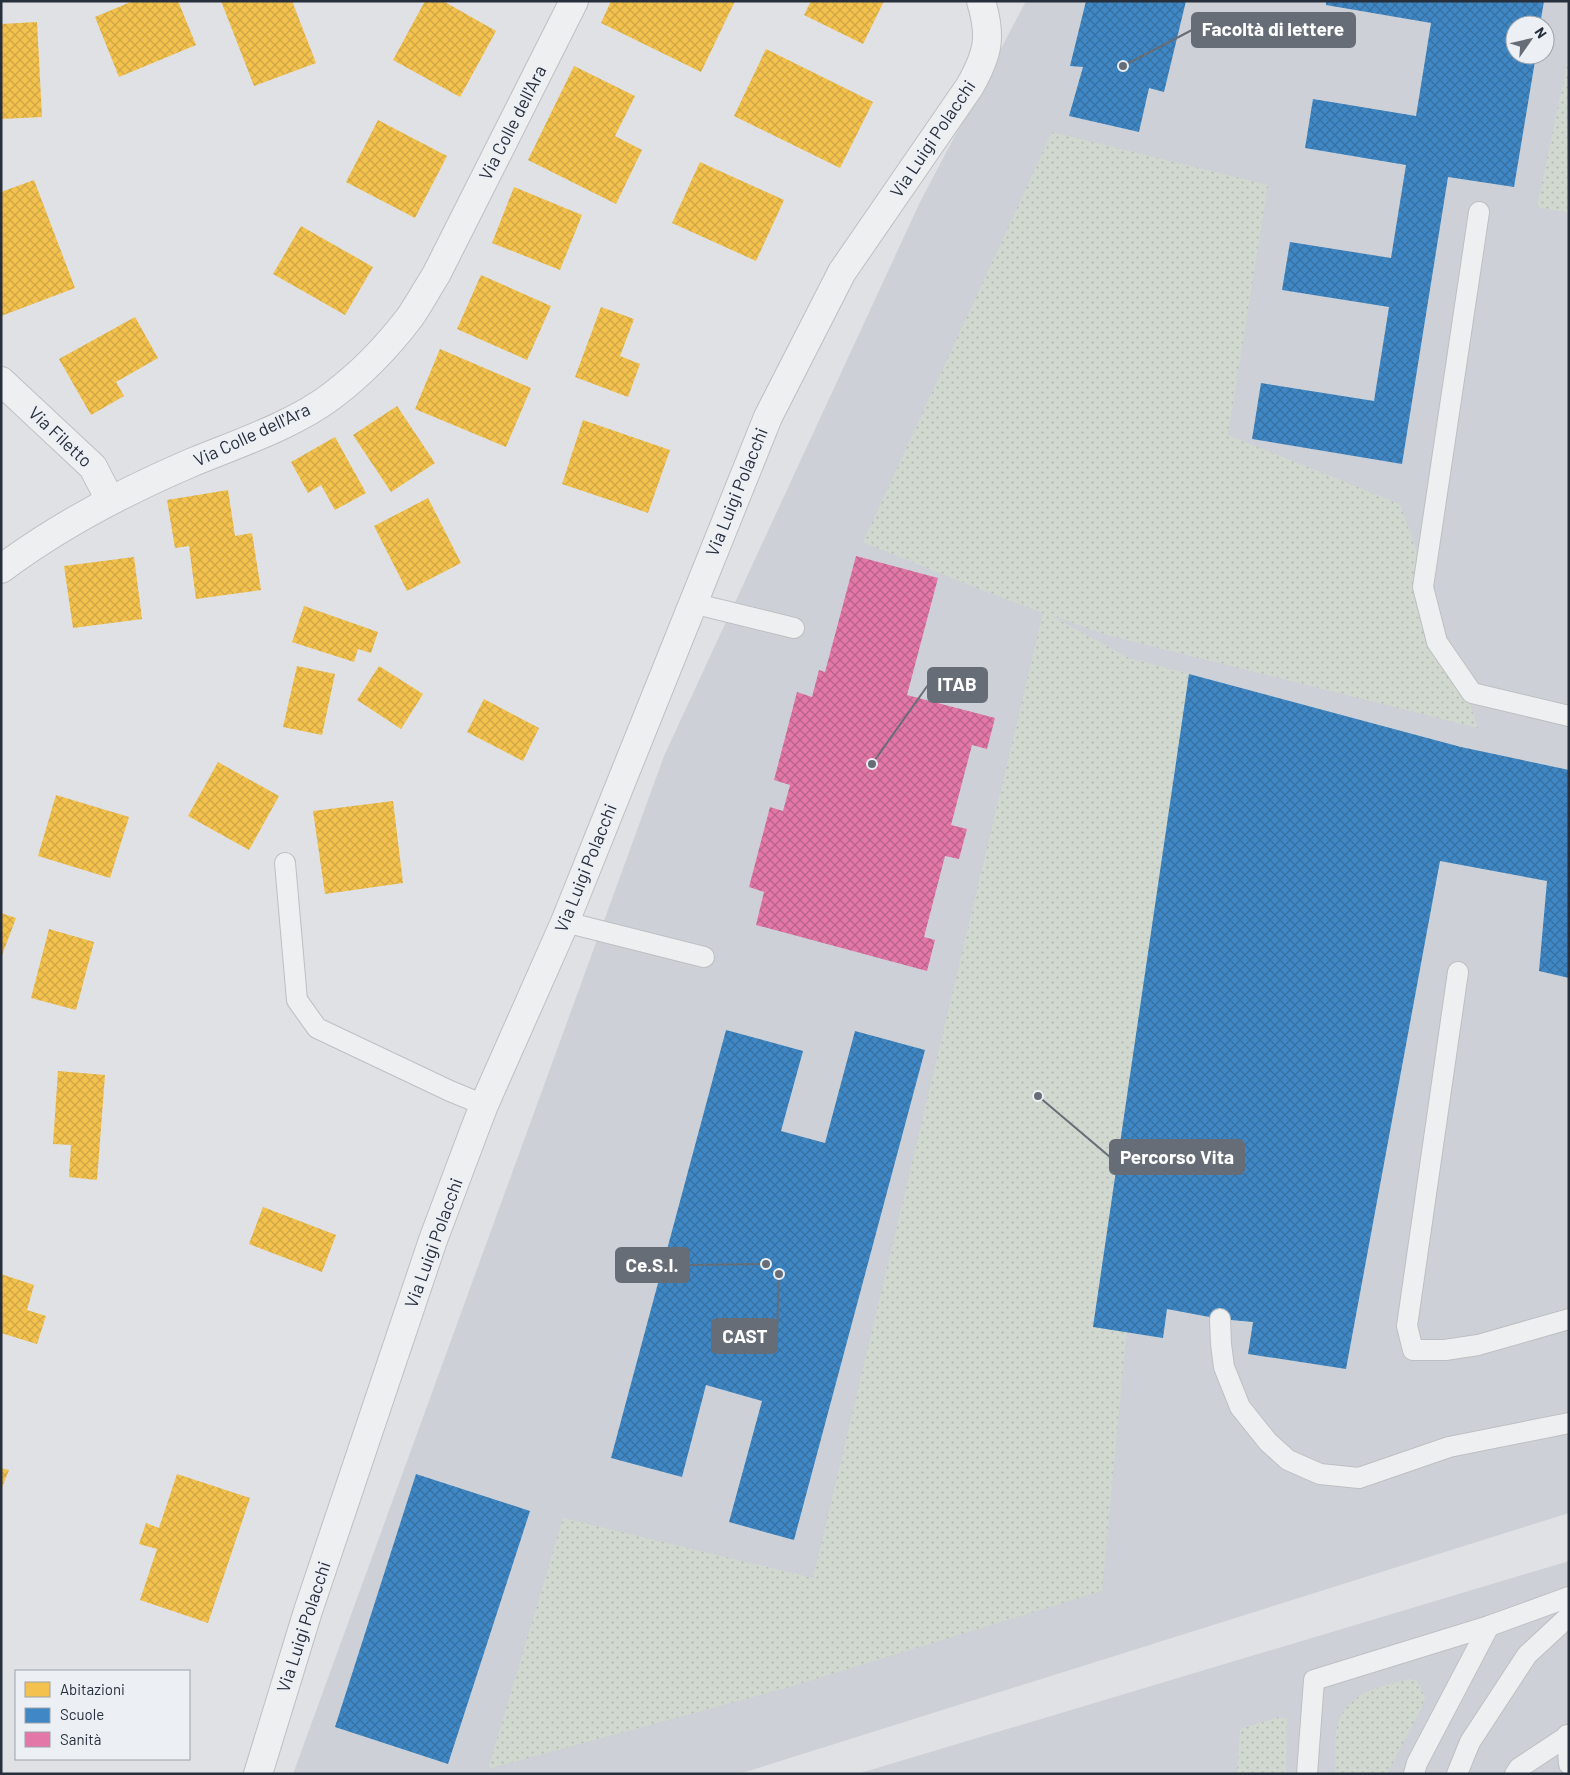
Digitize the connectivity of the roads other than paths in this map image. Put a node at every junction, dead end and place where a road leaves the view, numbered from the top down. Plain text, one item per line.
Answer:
1 (574, 1) edge
2 (980, 1) edge
3 (1479, 212) dead end
4 (1, 381) edge
5 (110, 500) junction
6 (1, 569) edge
7 (692, 603) junction
8 (794, 628) dead end
9 (1569, 716) edge
10 (285, 863) dead end
11 (565, 922) junction
12 (704, 957) dead end
13 (1458, 972) dead end
14 (484, 1105) junction
15 (1220, 1319) dead end
16 (1569, 1319) edge
17 (1569, 1423) edge
18 (1569, 1597) edge
19 (1569, 1616) edge
20 (1489, 1626) junction
21 (1568, 1735) edge
22 (1569, 1764) edge
23 (258, 1774) edge
24 (1307, 1774) edge
25 (1414, 1774) edge
26 (1457, 1774) edge
27 (1515, 1774) edge

1 - 5 street, Via Colle dell'Ara
2 - 7 street, Via Luigi Polacchi
3 - 9 lane
4 - 5 street, Via Filetto
5 - 6 street, Via Colle dell'Ara
7 - 8 lane
7 - 11 street, Via Luigi Polacchi
10 - 14 lane
11 - 12 lane
11 - 14 street, Via Luigi Polacchi
13 - 16 lane
14 - 23 street, Via Luigi Polacchi
15 - 17 lane
18 - 20 lane
19 - 26 lane
20 - 24 lane
20 - 25 lane
21 - 22 lane
21 - 27 lane

